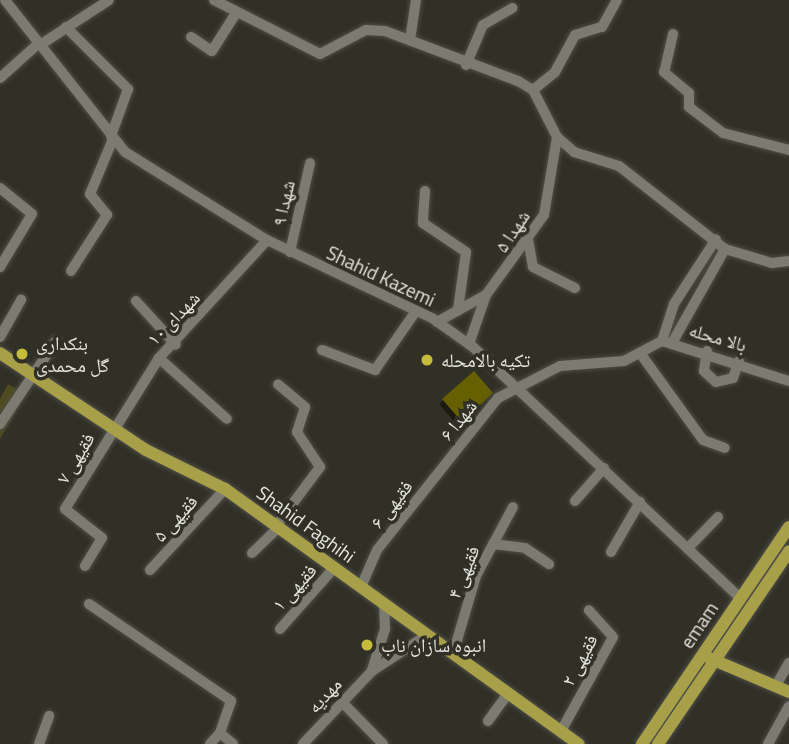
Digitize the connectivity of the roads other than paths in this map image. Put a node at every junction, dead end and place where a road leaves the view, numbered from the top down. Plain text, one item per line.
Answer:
1 (109, 0) edge
2 (214, 0) edge
3 (416, 0) edge
4 (617, 0) edge
5 (4, 4) edge
6 (512, 8) dead end
7 (236, 13) junction
8 (66, 27) junction
9 (673, 34) dead end
10 (191, 37) dead end
11 (410, 40) junction
12 (40, 44) junction
13 (466, 65) junction
14 (0, 78) edge
15 (533, 90) junction
16 (557, 137) junction
17 (112, 138) junction
18 (789, 150) edge
19 (310, 163) dead end
20 (0, 188) edge
21 (425, 191) dead end
22 (528, 239) junction
23 (716, 239) junction
24 (267, 240) junction
25 (725, 249) junction
26 (290, 251) junction
27 (4, 252) edge
28 (789, 261) edge
29 (0, 267) edge
30 (71, 271) dead end
31 (575, 288) dead end
32 (486, 295) junction
33 (21, 300) dead end
34 (136, 301) dead end
35 (458, 310) junction
36 (416, 311) junction
37 (438, 322) junction
38 (0, 337) edge
39 (56, 341) dead end
40 (667, 342) junction
41 (469, 344) junction
42 (176, 345) junction
43 (322, 351) dead end
44 (707, 351) junction
45 (0, 353) edge
46 (640, 353) junction
47 (159, 358) junction
48 (739, 361) junction
49 (31, 373) junction
50 (789, 381) edge
51 (278, 384) dead end
52 (518, 386) junction
53 (227, 419) dead end
54 (0, 424) edge
55 (113, 428) junction
56 (725, 448) dead end
57 (604, 468) junction
58 (432, 481) joint
59 (225, 489) junction
60 (575, 501) dead end
61 (640, 502) junction
62 (513, 507) dead end
63 (718, 517) dead end
64 (277, 527) junction
65 (789, 527) edge
66 (493, 544) junction
67 (688, 548) junction
68 (789, 551) edge
69 (611, 552) dead end
70 (252, 553) dead end
71 (549, 564) dead end
72 (85, 566) dead end
73 (334, 568) junction
74 (150, 570) dead end
75 (361, 587) junction
76 (740, 598) junction
77 (89, 604) dead end
78 (384, 604) junction
79 (589, 610) dead end
80 (280, 629) dead end
81 (427, 635) junction
82 (453, 653) junction
83 (708, 658) junction
84 (789, 663) edge
85 (372, 671) junction
86 (775, 687) junction
87 (789, 692) edge
88 (508, 693) junction
89 (342, 702) junction
90 (789, 705) edge
91 (49, 716) dead end
92 (488, 722) dead end
93 (561, 731) junction
94 (220, 733) junction
95 (39, 744) edge
96 (210, 744) edge
97 (233, 744) edge
98 (303, 744) edge
99 (383, 744) edge
100 (579, 744) edge
101 (642, 744) edge
102 (659, 744) edge
103 (768, 744) edge

1 - 8 street
2 - 7 street
3 - 11 street
4 - 15 street
5 - 12 street, Shahid Kazemi
6 - 13 street
7 - 10 street
7 - 11 street
8 - 12 street
8 - 17 street
9 - 18 street
11 - 13 street
12 - 14 street
12 - 17 street, Shahid Kazemi
13 - 15 street
15 - 16 street
16 - 22 street, شهدا ۵
16 - 23 street
17 - 24 street, Shahid Kazemi
17 - 30 street
19 - 26 street, شهدا ۹
20 - 27 street
21 - 35 street
22 - 31 street
22 - 32 street, شهدا ۵
23 - 25 street
23 - 40 street
24 - 26 street, Shahid Kazemi
24 - 42 street, شهدای ۱۰
25 - 28 street
25 - 40 street
26 - 36 street, Shahid Kazemi
27 - 29 street
32 - 35 street, شهدا ۵
32 - 41 street, شهدا ۵
33 - 38 street
34 - 42 street
35 - 37 street, شهدا ۵
36 - 37 street, Shahid Kazemi
36 - 43 street
37 - 41 street, Shahid Kazemi
39 - 49 street
40 - 44 street, بالا محله
40 - 46 street, بالا محله
41 - 52 street, Shahid Kazemi
42 - 47 street, شهدای ۱۰
44 - 48 street, بالا محله
44 - 48 street
45 - 49 main road, Shahid Faghihi
46 - 52 street, بالا محله
46 - 56 street
47 - 53 street
47 - 55 street, شهدای ۱۰
48 - 50 street, بالا محله
49 - 54 street
49 - 55 main road, Shahid Faghihi
51 - 64 street
52 - 57 street, Shahid Kazemi
52 - 58 street, شهدا ۶
55 - 59 main road, Shahid Faghihi
55 - 72 street, فقیهی ۷
57 - 60 street
57 - 61 street, Shahid Kazemi
58 - 75 street, فقیهی ۶
59 - 64 main road, Shahid Faghihi
59 - 74 street, فقیهی ۵
61 - 67 street, Shahid Kazemi
61 - 69 street
62 - 66 street, فقیهی ۴
63 - 67 street
64 - 70 street
64 - 73 main road, Shahid Faghihi
65 - 76 main road, emam
66 - 71 street
66 - 82 street, فقیهی ۴
67 - 76 street, Shahid Kazemi
68 - 83 main road, emam
73 - 75 main road, Shahid Faghihi
73 - 80 street, فقیهی ۱
75 - 78 main road, Shahid Faghihi
76 - 83 main road, emam
77 - 94 street
78 - 81 main road, Shahid Faghihi
78 - 85 street
79 - 93 street, فقیهی ۲
81 - 82 main road, Shahid Faghihi
81 - 85 street
82 - 88 main road, Shahid Faghihi
83 - 86 main road
83 - 101 main road, emam
83 - 102 main road, emam
84 - 86 street
85 - 89 street, مهدیه
86 - 87 main road
88 - 92 street
88 - 93 main road, Shahid Faghihi
89 - 98 street, مهدیه
89 - 99 street
90 - 103 street
91 - 95 street
93 - 100 main road, Shahid Faghihi
94 - 96 street
94 - 97 street

